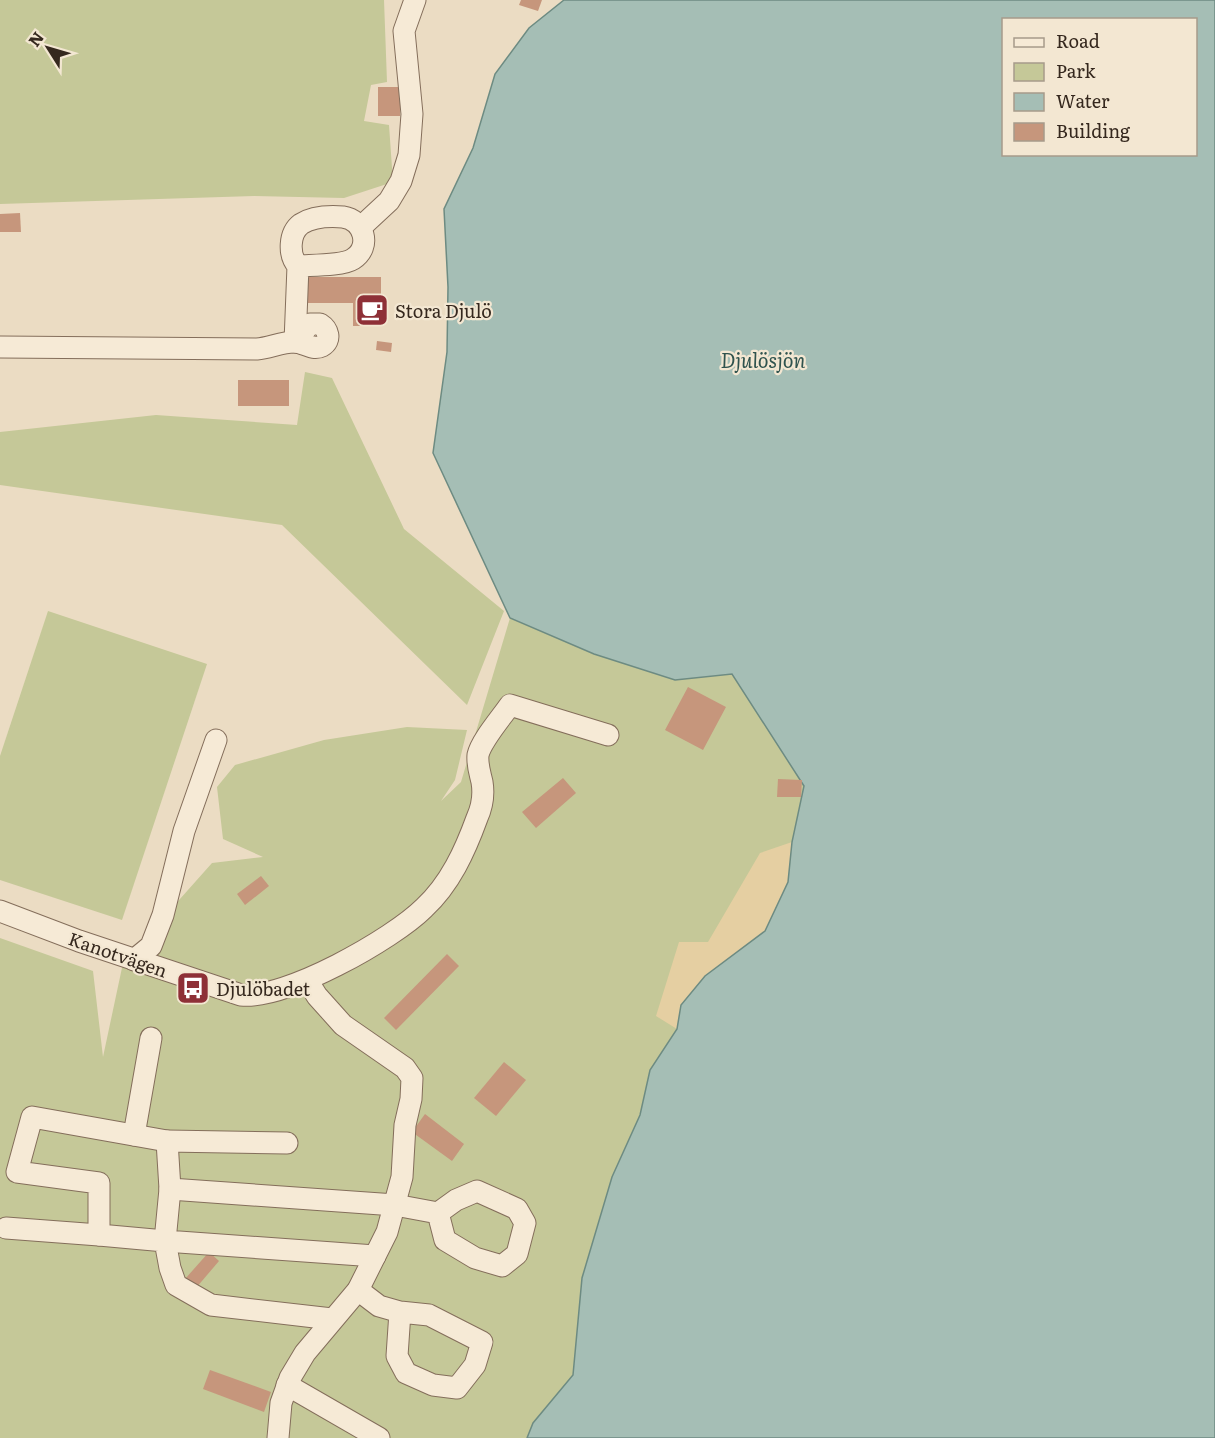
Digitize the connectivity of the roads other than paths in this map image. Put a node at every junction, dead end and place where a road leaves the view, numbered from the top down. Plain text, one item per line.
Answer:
1 (415, 0) edge
2 (361, 227) junction
3 (298, 266) junction
4 (0, 347) edge
5 (608, 735) dead end
6 (216, 740) dead end
7 (0, 911) edge
8 (134, 960) junction
9 (307, 980) junction
10 (151, 1038) dead end
11 (134, 1135) junction
12 (167, 1141) junction
13 (287, 1143) dead end
14 (170, 1189) junction
15 (395, 1205) junction
16 (438, 1213) dead end
17 (6, 1227) dead end
18 (99, 1235) junction
19 (165, 1241) junction
20 (375, 1256) junction
21 (358, 1290) junction
22 (400, 1312) dead end
23 (332, 1319) junction
24 (287, 1385) junction
25 (278, 1438) edge
26 (379, 1438) edge

1 - 2 street
2 - 3 street
2 - 3 street
3 - 4 street
5 - 9 street, Kanotvägen
6 - 8 street
7 - 8 street, Kanotvägen
8 - 9 street, Kanotvägen
9 - 15 street
10 - 11 street
11 - 12 street
11 - 18 street
12 - 13 street
12 - 14 street
14 - 15 street
14 - 19 street
15 - 16 street
15 - 20 street
17 - 18 street
18 - 19 street
19 - 20 street
19 - 23 street
20 - 21 street
21 - 22 street
21 - 23 street
23 - 24 street
24 - 25 street
24 - 26 street

